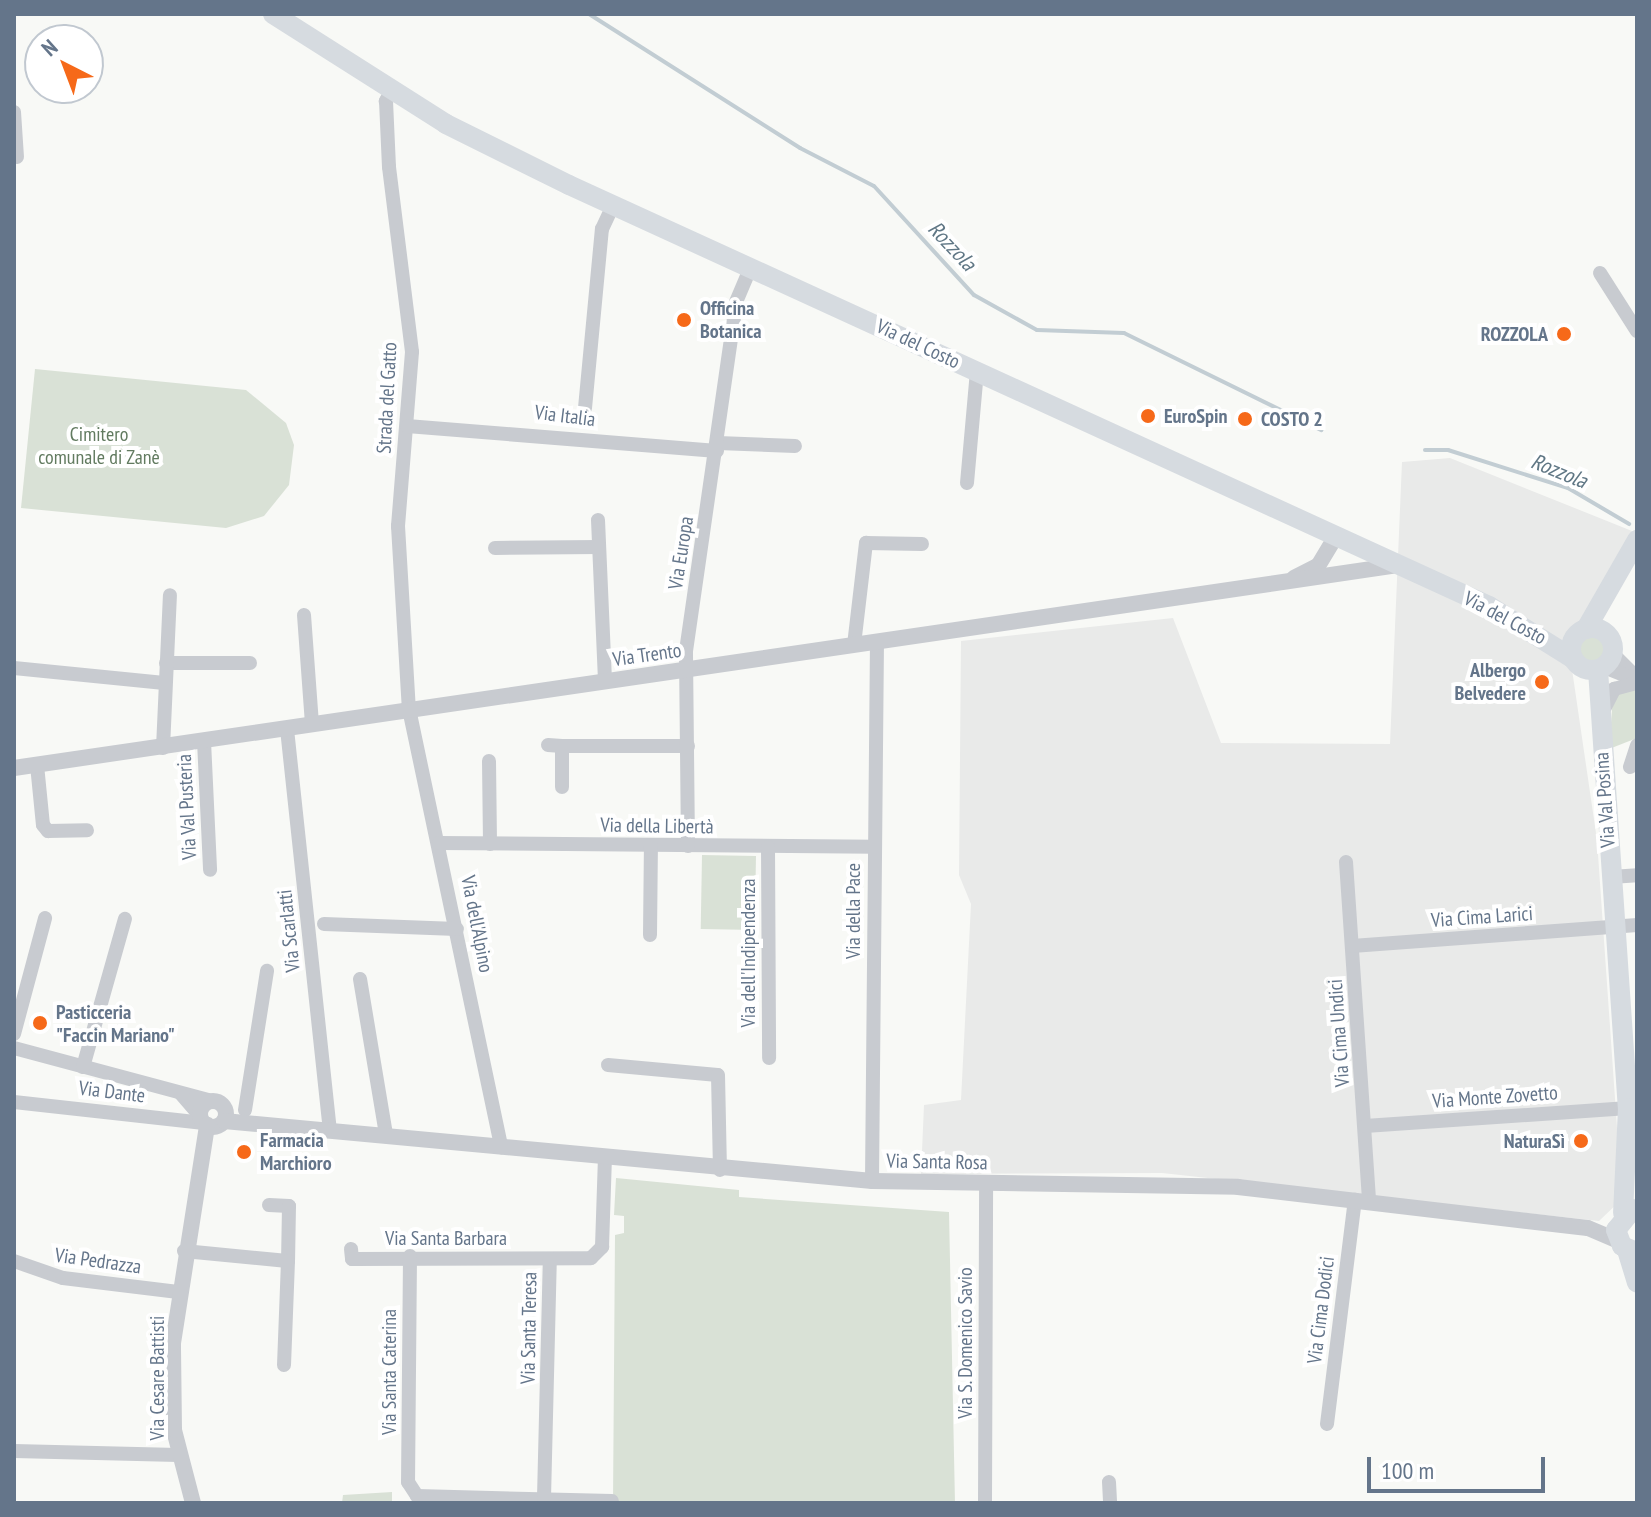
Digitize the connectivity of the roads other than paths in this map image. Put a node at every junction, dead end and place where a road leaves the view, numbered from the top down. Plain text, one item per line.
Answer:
1 (273, 14) edge
2 (392, 90) junction
3 (14, 112) edge
4 (17, 157) dead end
5 (613, 205) junction
6 (751, 267) junction
7 (1600, 273) dead end
8 (1637, 331) edge
9 (977, 371) junction
10 (585, 408) dead end
11 (407, 426) junction
12 (795, 446) dead end
13 (718, 447) junction
14 (967, 483) dead end
15 (598, 520) dead end
16 (1336, 536) junction
17 (1637, 540) edge
18 (922, 544) dead end
19 (1355, 545) junction
20 (599, 547) junction
21 (495, 548) dead end
22 (1399, 565) junction
23 (1343, 576) junction
24 (1285, 582) junction
25 (1610, 591) junction
26 (170, 595) dead end
27 (304, 615) dead end
28 (1536, 630) junction
29 (1582, 631) junction
30 (877, 641) junction
31 (854, 645) junction
32 (1596, 659) junction
33 (166, 663) junction
34 (250, 663) dead end
35 (14, 668) edge
36 (688, 669) junction
37 (1637, 680) edge
38 (605, 681) junction
39 (164, 683) junction
40 (409, 709) junction
41 (1600, 723) junction
42 (312, 725) junction
43 (287, 729) junction
44 (204, 741) junction
45 (1637, 745) edge
46 (688, 746) junction
47 (163, 748) junction
48 (489, 761) dead end
49 (37, 765) junction
50 (1630, 767) dead end
51 (14, 768) edge
52 (562, 787) dead end
53 (87, 830) dead end
54 (439, 843) junction
55 (490, 844) junction
56 (651, 846) junction
57 (688, 846) junction
58 (768, 847) junction
59 (874, 847) junction
60 (1346, 862) dead end
61 (210, 870) dead end
62 (1637, 875) edge
63 (1611, 877) junction
64 (45, 918) dead end
65 (125, 919) dead end
66 (324, 924) dead end
67 (1637, 925) edge
68 (1615, 927) junction
69 (457, 929) junction
70 (650, 935) dead end
71 (1352, 946) junction
72 (267, 971) dead end
73 (360, 979) dead end
74 (1629, 1023) edge
75 (14, 1034) edge
76 (14, 1048) edge
77 (769, 1058) dead end
78 (608, 1065) dead end
79 (83, 1067) junction
80 (181, 1094) junction
81 (14, 1102) edge
82 (217, 1102) junction
83 (1628, 1108) junction
84 (245, 1110) junction
85 (210, 1123) junction
86 (285, 1124) junction
87 (1365, 1126) junction
88 (330, 1129) junction
89 (386, 1134) junction
90 (501, 1147) junction
91 (605, 1156) junction
92 (720, 1170) junction
93 (872, 1181) junction
94 (986, 1183) junction
95 (1633, 1191) edge
96 (1362, 1200) junction
97 (269, 1205) dead end
98 (1627, 1213) edge
99 (1588, 1228) junction
100 (1627, 1248) edge
101 (351, 1249) dead end
102 (184, 1251) junction
103 (410, 1256) junction
104 (550, 1259) junction
105 (14, 1261) edge
106 (288, 1261) junction
107 (1637, 1282) edge
108 (178, 1292) junction
109 (284, 1365) dead end
110 (1327, 1424) dead end
111 (14, 1451) edge
112 (178, 1455) junction
113 (1109, 1482) dead end
114 (544, 1498) junction
115 (612, 1501) dead end
116 (193, 1503) edge
117 (985, 1503) edge
118 (1110, 1503) edge

1 - 2 main road, Via del Costo
2 - 5 main road, Via del Costo
2 - 11 street, Strada del Gatto
3 - 4 street
5 - 6 main road, Via del Costo
5 - 10 street
6 - 9 main road, Via del Costo
6 - 13 street, Via Europa
7 - 8 street
9 - 14 street
9 - 16 main road, Via del Costo
11 - 13 street, Via Italia
11 - 40 street, Strada del Gatto
12 - 13 street
13 - 36 street, Via Europa
15 - 20 street
16 - 19 main road, Via del Costo
16 - 24 street, Via Trento
17 - 25 main road
18 - 31 street
19 - 22 main road, Via del Costo
19 - 23 street
20 - 21 street
20 - 38 street
22 - 23 street, Via Trento
22 - 28 main road, Via del Costo
23 - 24 street, Via Trento
24 - 30 street, Via Trento
25 - 29 main road
25 - 32 main road
26 - 33 street
27 - 42 street
28 - 29 main road
28 - 32 main road, Via del Costo
29 - 32 main road
29 - 32 main road
30 - 31 street, Via Trento
30 - 59 street, Via della Pace
31 - 36 street, Via Trento
32 - 37 street, Via del Costo
32 - 41 main road, Via Val Posina
33 - 34 street
33 - 39 street
35 - 39 street
36 - 38 street, Via Trento
36 - 46 street, Via Europa
37 - 41 street
38 - 40 street, Via Trento
39 - 47 street
40 - 42 street, Via Trento
40 - 54 street, Via dell'Alpino
41 - 63 main road, Via Val Posina
42 - 43 street, Via Trento
43 - 44 street, Via Trento
43 - 88 street, Via Scarlatti
44 - 47 street, Via Trento
44 - 61 street, Via Val Pusteria
45 - 50 street
46 - 52 street
46 - 57 street, Via Europa
47 - 49 street, Via Trento
48 - 55 street
49 - 51 street, Via Trento
49 - 53 street
54 - 55 street, Via della Libertà
54 - 69 street, Via dell'Alpino
55 - 56 street, Via della Libertà
56 - 57 street, Via della Libertà
56 - 70 street
57 - 58 street, Via della Libertà
58 - 59 street, Via della Libertà
58 - 77 street, Via dell'Indipendenza
59 - 93 street, Via della Pace
60 - 71 street, Via Cima Undici
62 - 63 street, Via Val Posina
63 - 68 main road, Via Val Posina
64 - 75 street
65 - 79 street
66 - 69 street
67 - 68 street, Via Cima Larici
68 - 71 street, Via Cima Larici
68 - 74 main road, Via Val Posina
69 - 90 street, Via dell'Alpino
71 - 87 street, Via Cima Undici
72 - 84 street
73 - 89 street
74 - 83 main road, Via Val Posina
76 - 79 street, Via Santa Rosa
78 - 92 street
79 - 80 street, Via Santa Rosa
80 - 82 street, Via Santa Rosa
80 - 85 street
81 - 85 street, Via Dante
82 - 84 street, Via Santa Rosa
82 - 85 street
82 - 85 street
83 - 87 street, Via Monte Zovetto
83 - 95 main road, Via Val Posina
84 - 86 street, Via Santa Rosa
85 - 86 street, Via Santa Rosa
85 - 102 street, Via Cesare Battisti
86 - 88 street, Via Santa Rosa
87 - 96 street, Via Cima Undici
88 - 89 street, Via Santa Rosa
89 - 90 street, Via Santa Rosa
90 - 91 street, Via Santa Rosa
91 - 92 street, Via Santa Rosa
91 - 104 street, Via Santa Teresa
92 - 93 street, Via Santa Rosa
93 - 94 street, Via Santa Rosa
94 - 96 street, Via Santa Rosa
94 - 117 street, Via S. Domenico Savio
95 - 98 main road, Via Val Posina
96 - 99 street, Via Santa Rosa
96 - 110 street, Via Cima Dodici
97 - 106 street
98 - 99 street, Via Santa Rosa
98 - 100 main road, Via Val Posina
99 - 100 street, Via Santa Rosa
100 - 107 main road, Via Val Posina
101 - 103 street, Via Santa Barbara
102 - 106 street
102 - 108 street, Via Cesare Battisti
103 - 104 street, Via Santa Barbara
103 - 114 street, Via Santa Caterina
104 - 114 street, Via Santa Teresa
105 - 108 street, Via Pedrazza
106 - 109 street
108 - 112 street, Via Cesare Battisti
111 - 112 street
112 - 116 street, Via Cesare Battisti
113 - 118 street
114 - 115 street

